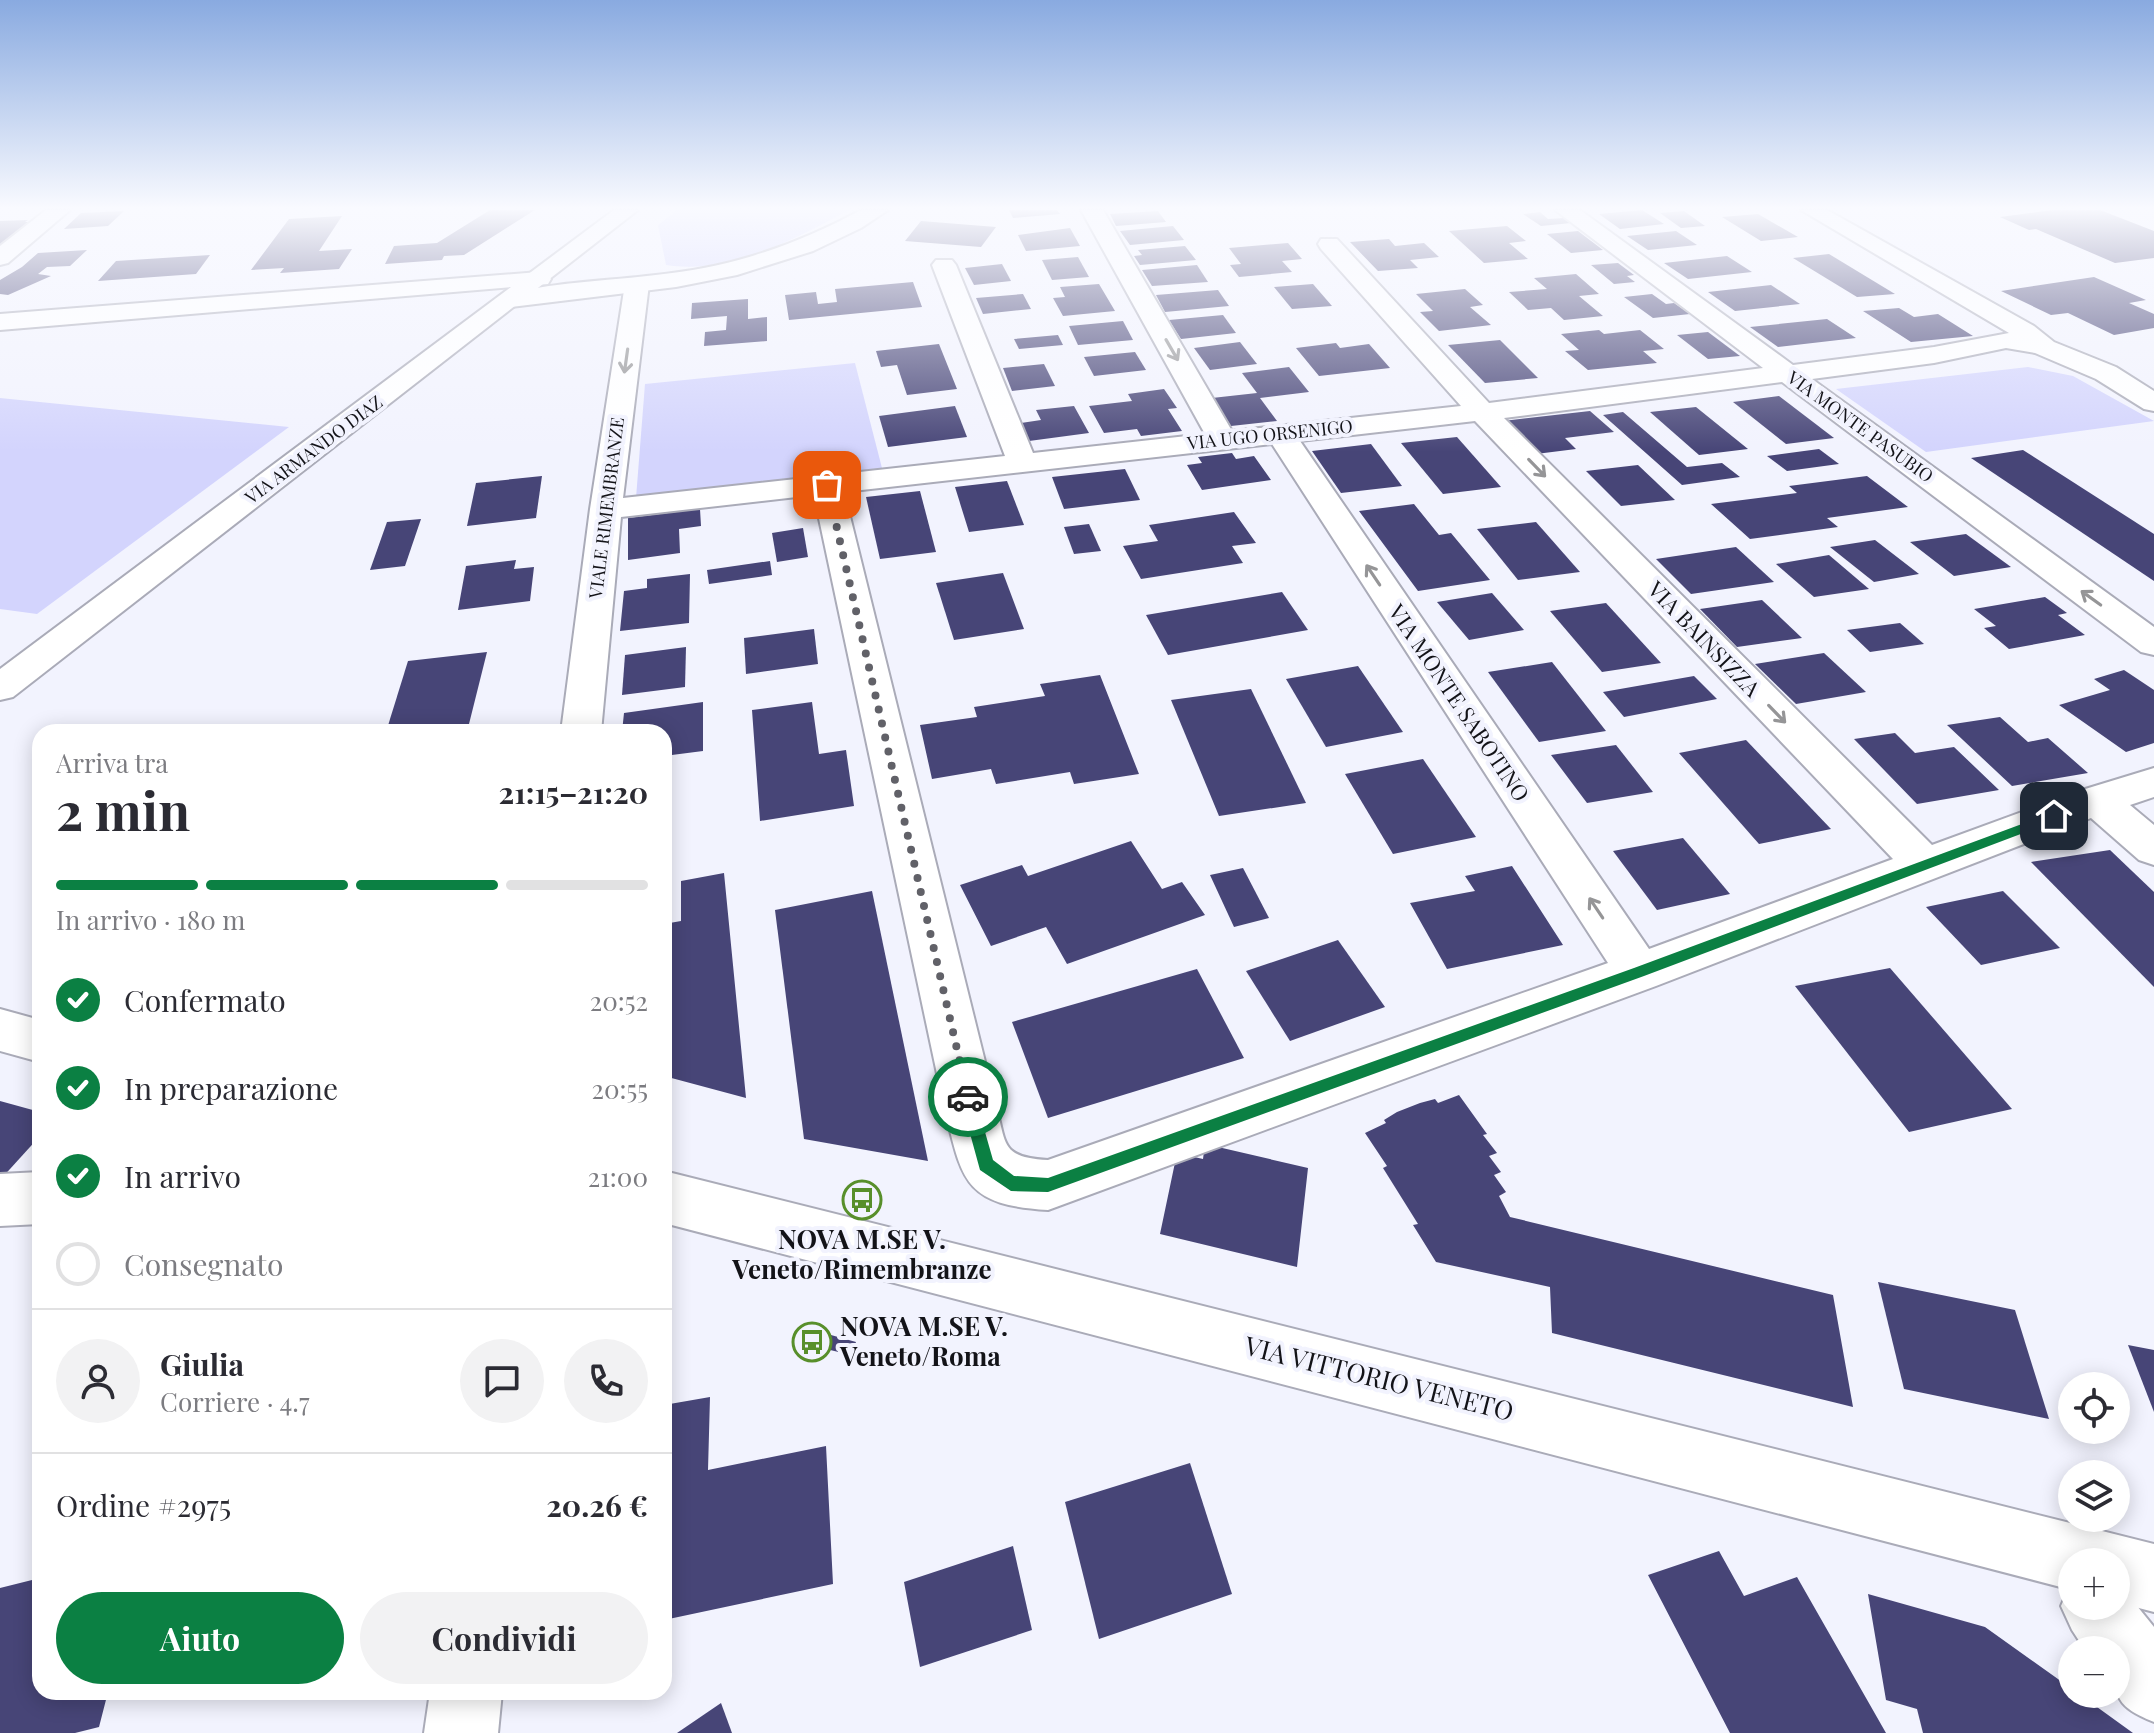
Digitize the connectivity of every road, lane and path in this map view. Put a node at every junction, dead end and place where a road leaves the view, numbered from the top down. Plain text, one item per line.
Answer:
1 (398, 291) edge
2 (497, 291) edge
3 (523, 291) edge
4 (563, 291) edge
5 (636, 291) edge
6 (954, 291) edge
7 (1138, 291) edge
8 (1372, 291) edge
9 (1675, 291) edge
10 (1950, 291) edge
11 (511, 300) junction
12 (1986, 312) junction
13 (0, 322) edge
14 (2004, 341) junction
15 (2037, 353) junction
16 (1934, 355) junction
17 (1788, 374) junction
18 (2154, 403) edge
19 (1482, 412) junction
20 (1280, 433) junction
21 (1223, 440) junction
22 (1023, 464) junction
23 (827, 485) junction
24 (606, 509) junction
25 (2154, 644) edge
26 (0, 688) edge
27 (582, 724) edge
28 (2154, 782) edge
29 (2097, 800) junction
30 (2154, 849) edge
31 (1926, 866) junction
32 (1639, 972) junction
33 (0, 1030) edge
34 (32, 1039) edge
35 (32, 1198) edge
36 (672, 1199) edge
37 (0, 1200) edge
38 (2058, 1564) edge
39 (2130, 1576) edge
40 (2154, 1578) edge
41 (2115, 1620) edge
42 (2154, 1686) edge
43 (465, 1700) edge
44 (461, 1733) edge

1 - 13 street
2 - 11 street
3 - 11 street, VIA ARMANDO DIAZ
4 - 11 street
5 -> 24 street, VIALE RIMEMBRANZE
6 - 22 street
7 -> 21 street
8 - 19 street, VIA BAINSIZZA
9 - 17 street, VIA MONTE PASUBIO
10 - 12 street
11 - 26 street, VIA ARMANDO DIAZ
12 - 14 street
12 - 15 street
14 - 15 street
14 - 16 street, VIA UGO ORSENIGO
15 - 16 street, VIA UGO ORSENIGO
15 - 18 street
16 - 17 street, VIA UGO ORSENIGO
17 - 19 street, VIA UGO ORSENIGO
25 -> 17 street, VIA MONTE PASUBIO
19 - 20 street, VIA UGO ORSENIGO
19 -> 31 street, VIA BAINSIZZA
20 - 21 street, VIA UGO ORSENIGO
32 -> 20 street, VIA MONTE SABOTINO
21 - 22 street, VIA UGO ORSENIGO
22 - 23 street, VIA UGO ORSENIGO
23 - 24 street, VIA UGO ORSENIGO
23 - 32 street
24 - 27 street, VIALE RIMEMBRANZE
28 - 29 street
29 - 30 street
29 - 31 street
31 - 32 street
33 - 34 street
35 - 37 street
36 - 38 street, VIA VITTORIO VENETO
39 - 40 street, VIA VITTORIO VENETO
41 - 42 street
43 - 44 street

